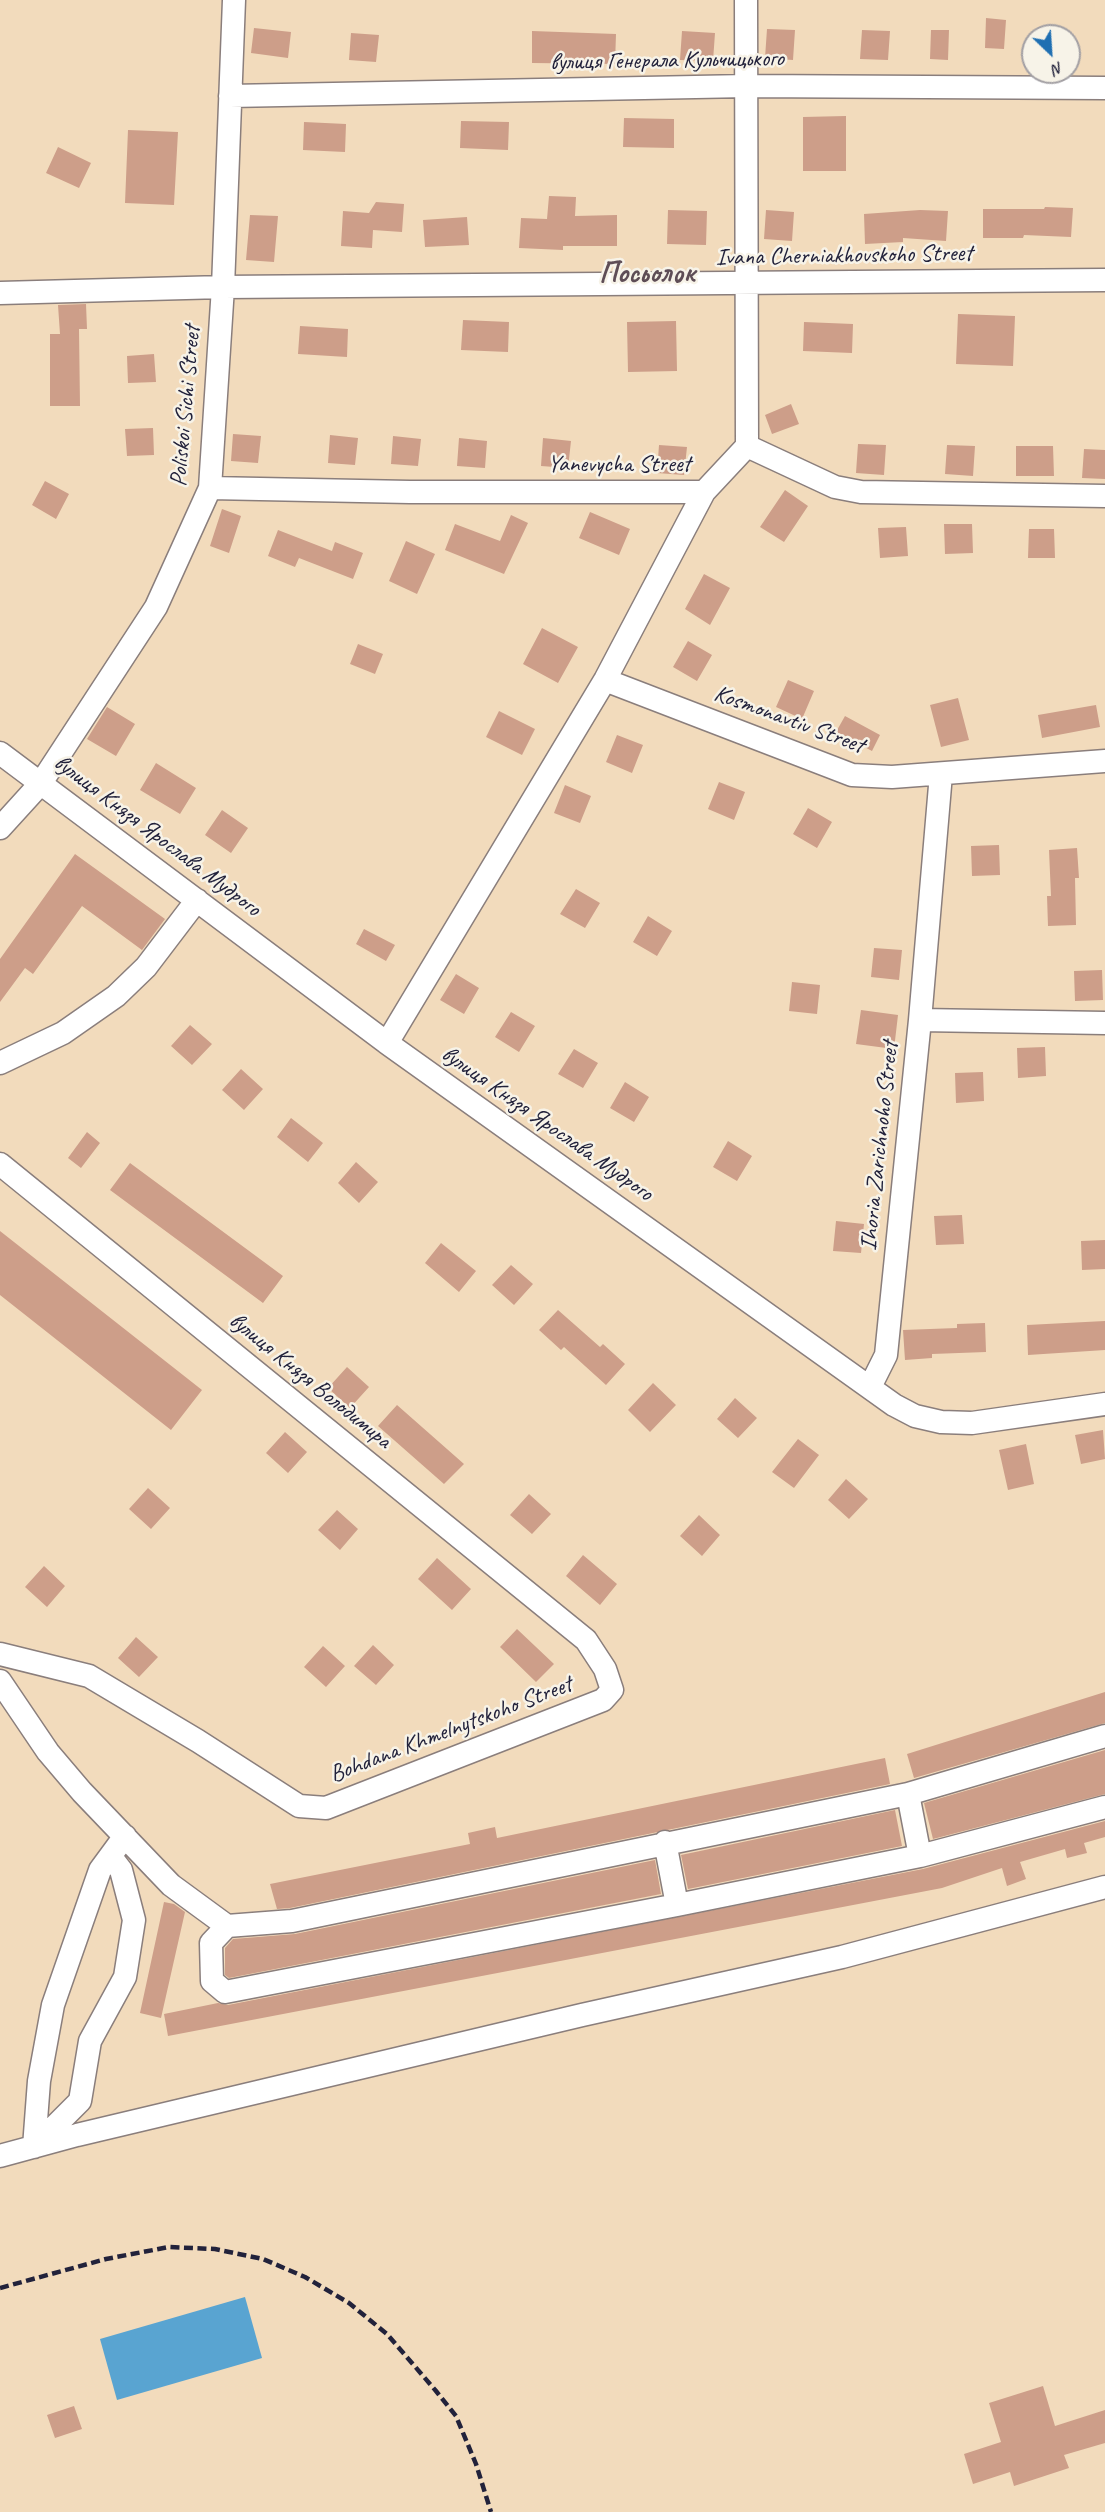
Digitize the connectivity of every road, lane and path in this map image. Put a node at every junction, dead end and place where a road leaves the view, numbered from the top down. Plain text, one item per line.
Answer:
1 (234, 0) edge
2 (746, 0) edge
3 (747, 86) junction
4 (1105, 88) edge
5 (230, 96) junction
6 (1105, 280) edge
7 (748, 284) junction
8 (223, 287) junction
9 (0, 293) edge
10 (747, 446) junction
11 (210, 488) junction
12 (704, 492) junction
13 (1105, 496) edge
14 (605, 680) junction
15 (0, 753) edge
16 (1105, 761) edge
17 (941, 774) junction
18 (41, 783) junction
19 (0, 828) edge
20 (197, 900) junction
21 (920, 1020) junction
22 (1105, 1023) edge
23 (387, 1043) junction
24 (0, 1063) edge
25 (0, 1164) edge
26 (870, 1387) junction
27 (1105, 1404) edge
28 (586, 1640) joint
29 (0, 1654) edge
30 (0, 1681) edge
31 (1105, 1736) edge
32 (908, 1794) junction
33 (1105, 1807) edge
34 (126, 1836) junction
35 (665, 1842) junction
36 (921, 1856) junction
37 (111, 1857) junction
38 (1105, 1887) edge
39 (677, 1905) junction
40 (227, 1926) junction
41 (34, 2147) junction
42 (0, 2156) edge

1 - 5 street, Poliskoi Sichi Street
2 - 3 street
3 - 4 street, вулиця Генерала Кульчицького
3 - 5 street, вулиця Генерала Кульчицького
3 - 7 street
5 - 8 street, Poliskoi Sichi Street
6 - 7 street, Ivana Cherniakhovskoho Street
7 - 8 street, Ivana Cherniakhovskoho Street
7 - 10 street
8 - 9 street, Ivana Cherniakhovskoho Street
8 - 11 street, Poliskoi Sichi Street
10 - 12 street, Yanevycha Street
10 - 13 street
11 - 12 street, Yanevycha Street
11 - 18 street, Poliskoi Sichi Street
12 - 14 street
14 - 17 street, Kosmonavtiv Street
14 - 23 street
15 - 18 street, вулиця Князя Ярослава Мудрого
16 - 17 street, Kosmonavtiv Street
17 - 21 street
18 - 19 street, Poliskoi Sichi Street
18 - 20 street, вулиця Князя Ярослава Мудрого
20 - 23 street, вулиця Князя Ярослава Мудрого
20 - 24 street
21 - 22 street, Ihoria Zarichnoho Street
21 - 26 street, Ihoria Zarichnoho Street
23 - 26 street, вулиця Князя Ярослава Мудрого
25 - 28 street, вулиця Князя Володимира
26 - 27 street, вулиця Князя Ярослава Мудрого
28 - 29 street, Bohdana Khmelnytskoho Street
30 - 34 street
31 - 32 street
32 - 35 street
32 - 36 street
33 - 36 street
34 - 37 street
34 - 40 street
35 - 39 street
35 - 40 street
36 - 39 street
37 - 41 street
37 - 41 street
38 - 41 street
39 - 40 street
41 - 42 street

